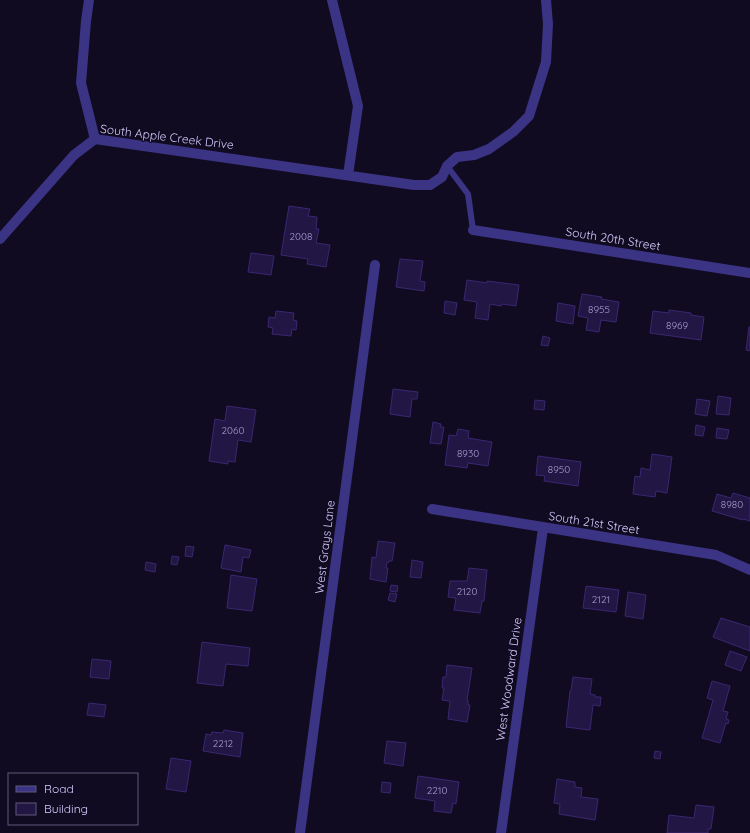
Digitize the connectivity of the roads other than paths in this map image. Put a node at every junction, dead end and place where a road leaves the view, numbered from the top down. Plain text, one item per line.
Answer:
1 (89, 0) edge
2 (332, 0) edge
3 (546, 0) edge
4 (95, 139) junction
5 (447, 166) junction
6 (348, 175) junction
7 (473, 230) joint
8 (0, 239) edge
9 (375, 265) dead end
10 (750, 273) edge
11 (432, 508) dead end
12 (543, 528) junction
13 (750, 570) edge
14 (300, 833) edge
15 (501, 833) edge

1 - 4 street
2 - 6 street
3 - 5 street, South Apple Creek Drive
4 - 6 street, South Apple Creek Drive
4 - 8 street, South Apple Creek Drive
5 - 6 street, South Apple Creek Drive
5 - 7 lane
7 - 10 street, South 20th Street
9 - 14 street, West Grays Lane
11 - 12 street, South 21st Street
12 - 13 street, South 21st Street
12 - 15 street, West Woodward Drive

